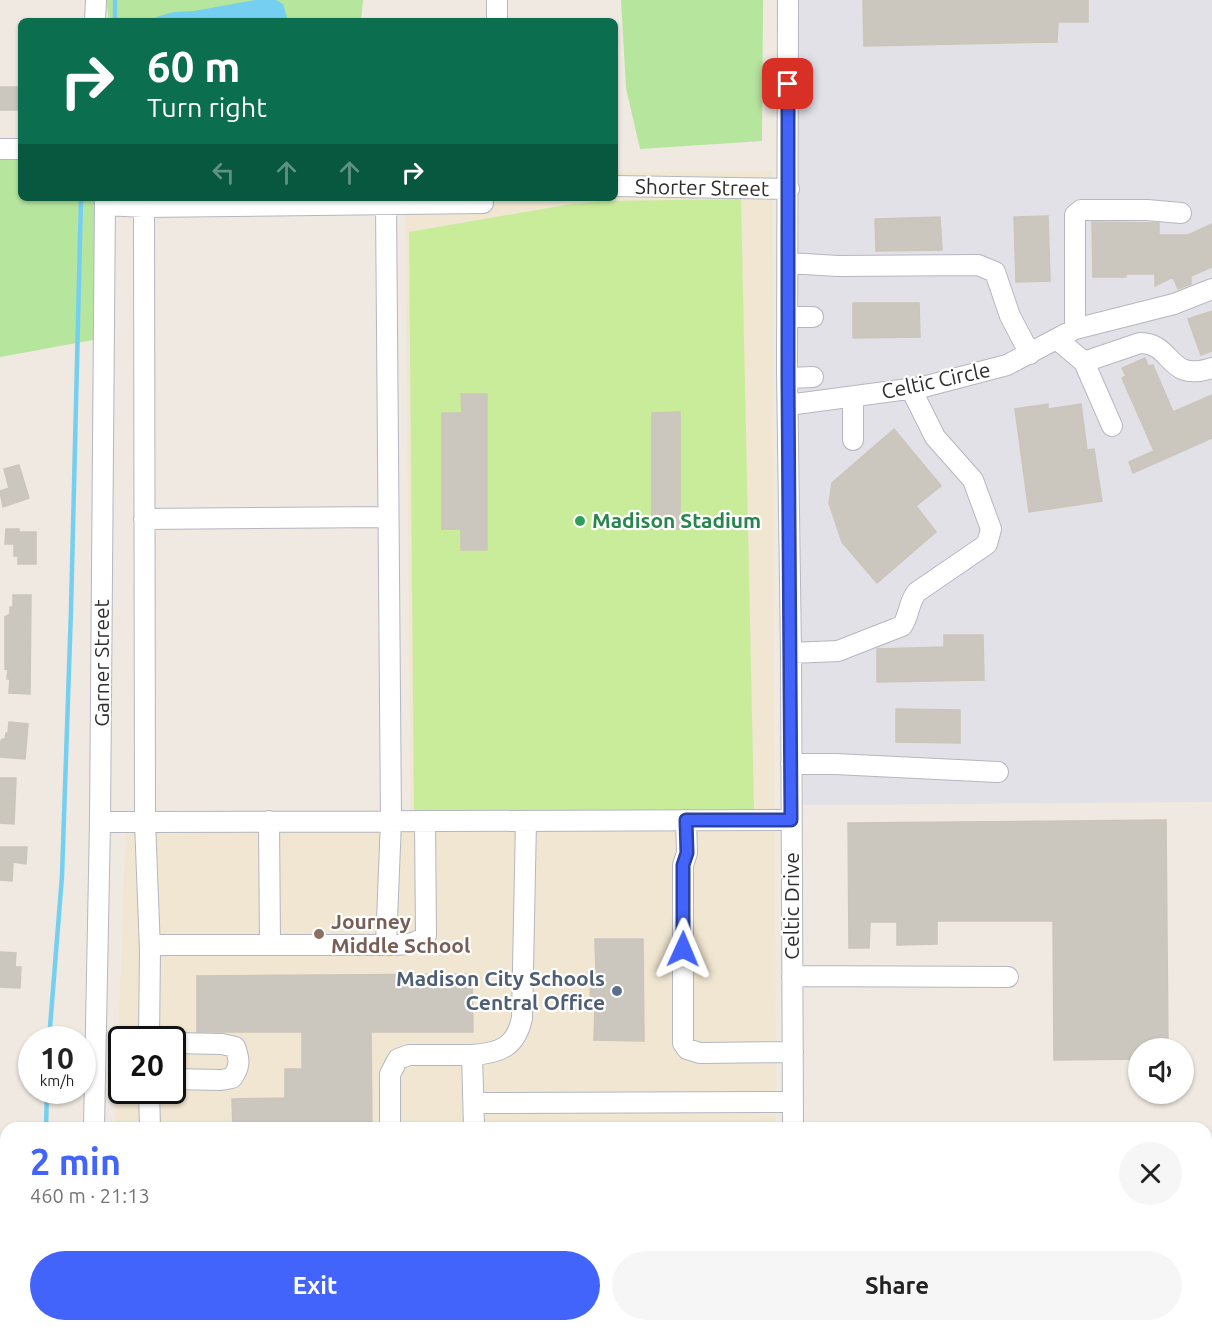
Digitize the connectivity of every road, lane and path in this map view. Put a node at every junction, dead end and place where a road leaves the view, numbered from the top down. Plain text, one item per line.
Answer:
1 (96, 0) edge
2 (497, 0) edge
3 (788, 0) edge
4 (95, 18) edge
5 (497, 18) edge
6 (0, 149) edge
7 (18, 149) edge
8 (618, 186) edge
9 (789, 189) junction
10 (105, 201) edge
11 (483, 203) dead end
12 (386, 204) junction
13 (144, 207) junction
14 (1181, 213) dead end
15 (788, 263) junction
16 (1212, 289) edge
17 (813, 316) dead end
18 (788, 317) junction
19 (1075, 329) junction
20 (1058, 340) junction
21 (1030, 354) junction
22 (1084, 362) junction
23 (1212, 368) edge
24 (813, 377) dead end
25 (788, 378) junction
26 (916, 382) junction
27 (853, 397) junction
28 (788, 405) junction
29 (1112, 426) dead end
30 (853, 440) dead end
31 (388, 517) junction
32 (144, 519) junction
33 (791, 653) junction
34 (791, 764) junction
35 (998, 772) dead end
36 (686, 820) junction
37 (791, 820) junction
38 (270, 821) junction
39 (391, 821) junction
40 (425, 821) junction
41 (525, 821) junction
42 (100, 822) junction
43 (145, 822) junction
44 (150, 945) junction
45 (270, 945) junction
46 (386, 945) junction
47 (792, 976) junction
48 (1008, 977) dead end
49 (149, 1026) edge
50 (186, 1043) edge
51 (793, 1052) junction
52 (472, 1055) junction
53 (186, 1079) edge
54 (793, 1102) junction
55 (474, 1103) junction
56 (149, 1104) edge
57 (94, 1122) edge
58 (150, 1122) edge
59 (390, 1122) edge
60 (474, 1122) edge
61 (793, 1122) edge

1 - 4 street
2 - 5 street
3 - 9 street, Celtic Drive
6 - 7 street
8 - 9 street, Shorter Street
9 - 15 street, Celtic Drive
10 - 13 street
10 - 42 street, Garner Street
11 - 12 street
12 - 13 street
12 - 31 street
13 - 32 street
14 - 19 street
15 - 18 street, Celtic Drive
15 - 21 street
16 - 19 street, Celtic Circle
17 - 18 street
18 - 25 street, Celtic Drive
19 - 20 street, Celtic Circle
20 - 21 street, Celtic Circle
20 - 22 street
21 - 26 street, Celtic Circle
22 - 23 street
22 - 29 street
24 - 25 street
25 - 28 street, Celtic Drive
26 - 27 street, Celtic Circle
26 - 33 street
27 - 28 street, Celtic Circle
27 - 30 street
28 - 33 street, Celtic Drive
31 - 32 street
31 - 39 street
32 - 43 street
33 - 34 street, Celtic Drive
34 - 35 street
34 - 37 street, Celtic Drive
36 - 37 street
36 - 41 street
36 - 51 street
37 - 47 street, Celtic Drive
38 - 39 street
38 - 43 street
38 - 45 street
39 - 40 street
39 - 46 street
40 - 41 street
40 - 46 street
41 - 52 street
42 - 43 street
42 - 57 street, Garner Street
43 - 44 street
44 - 45 street
44 - 49 street
45 - 46 street
47 - 48 street
47 - 51 street, Celtic Drive
50 - 53 street
51 - 54 street, Celtic Drive
52 - 55 street
52 - 59 street
54 - 55 street
54 - 61 street, Celtic Drive
55 - 60 street
56 - 58 street

